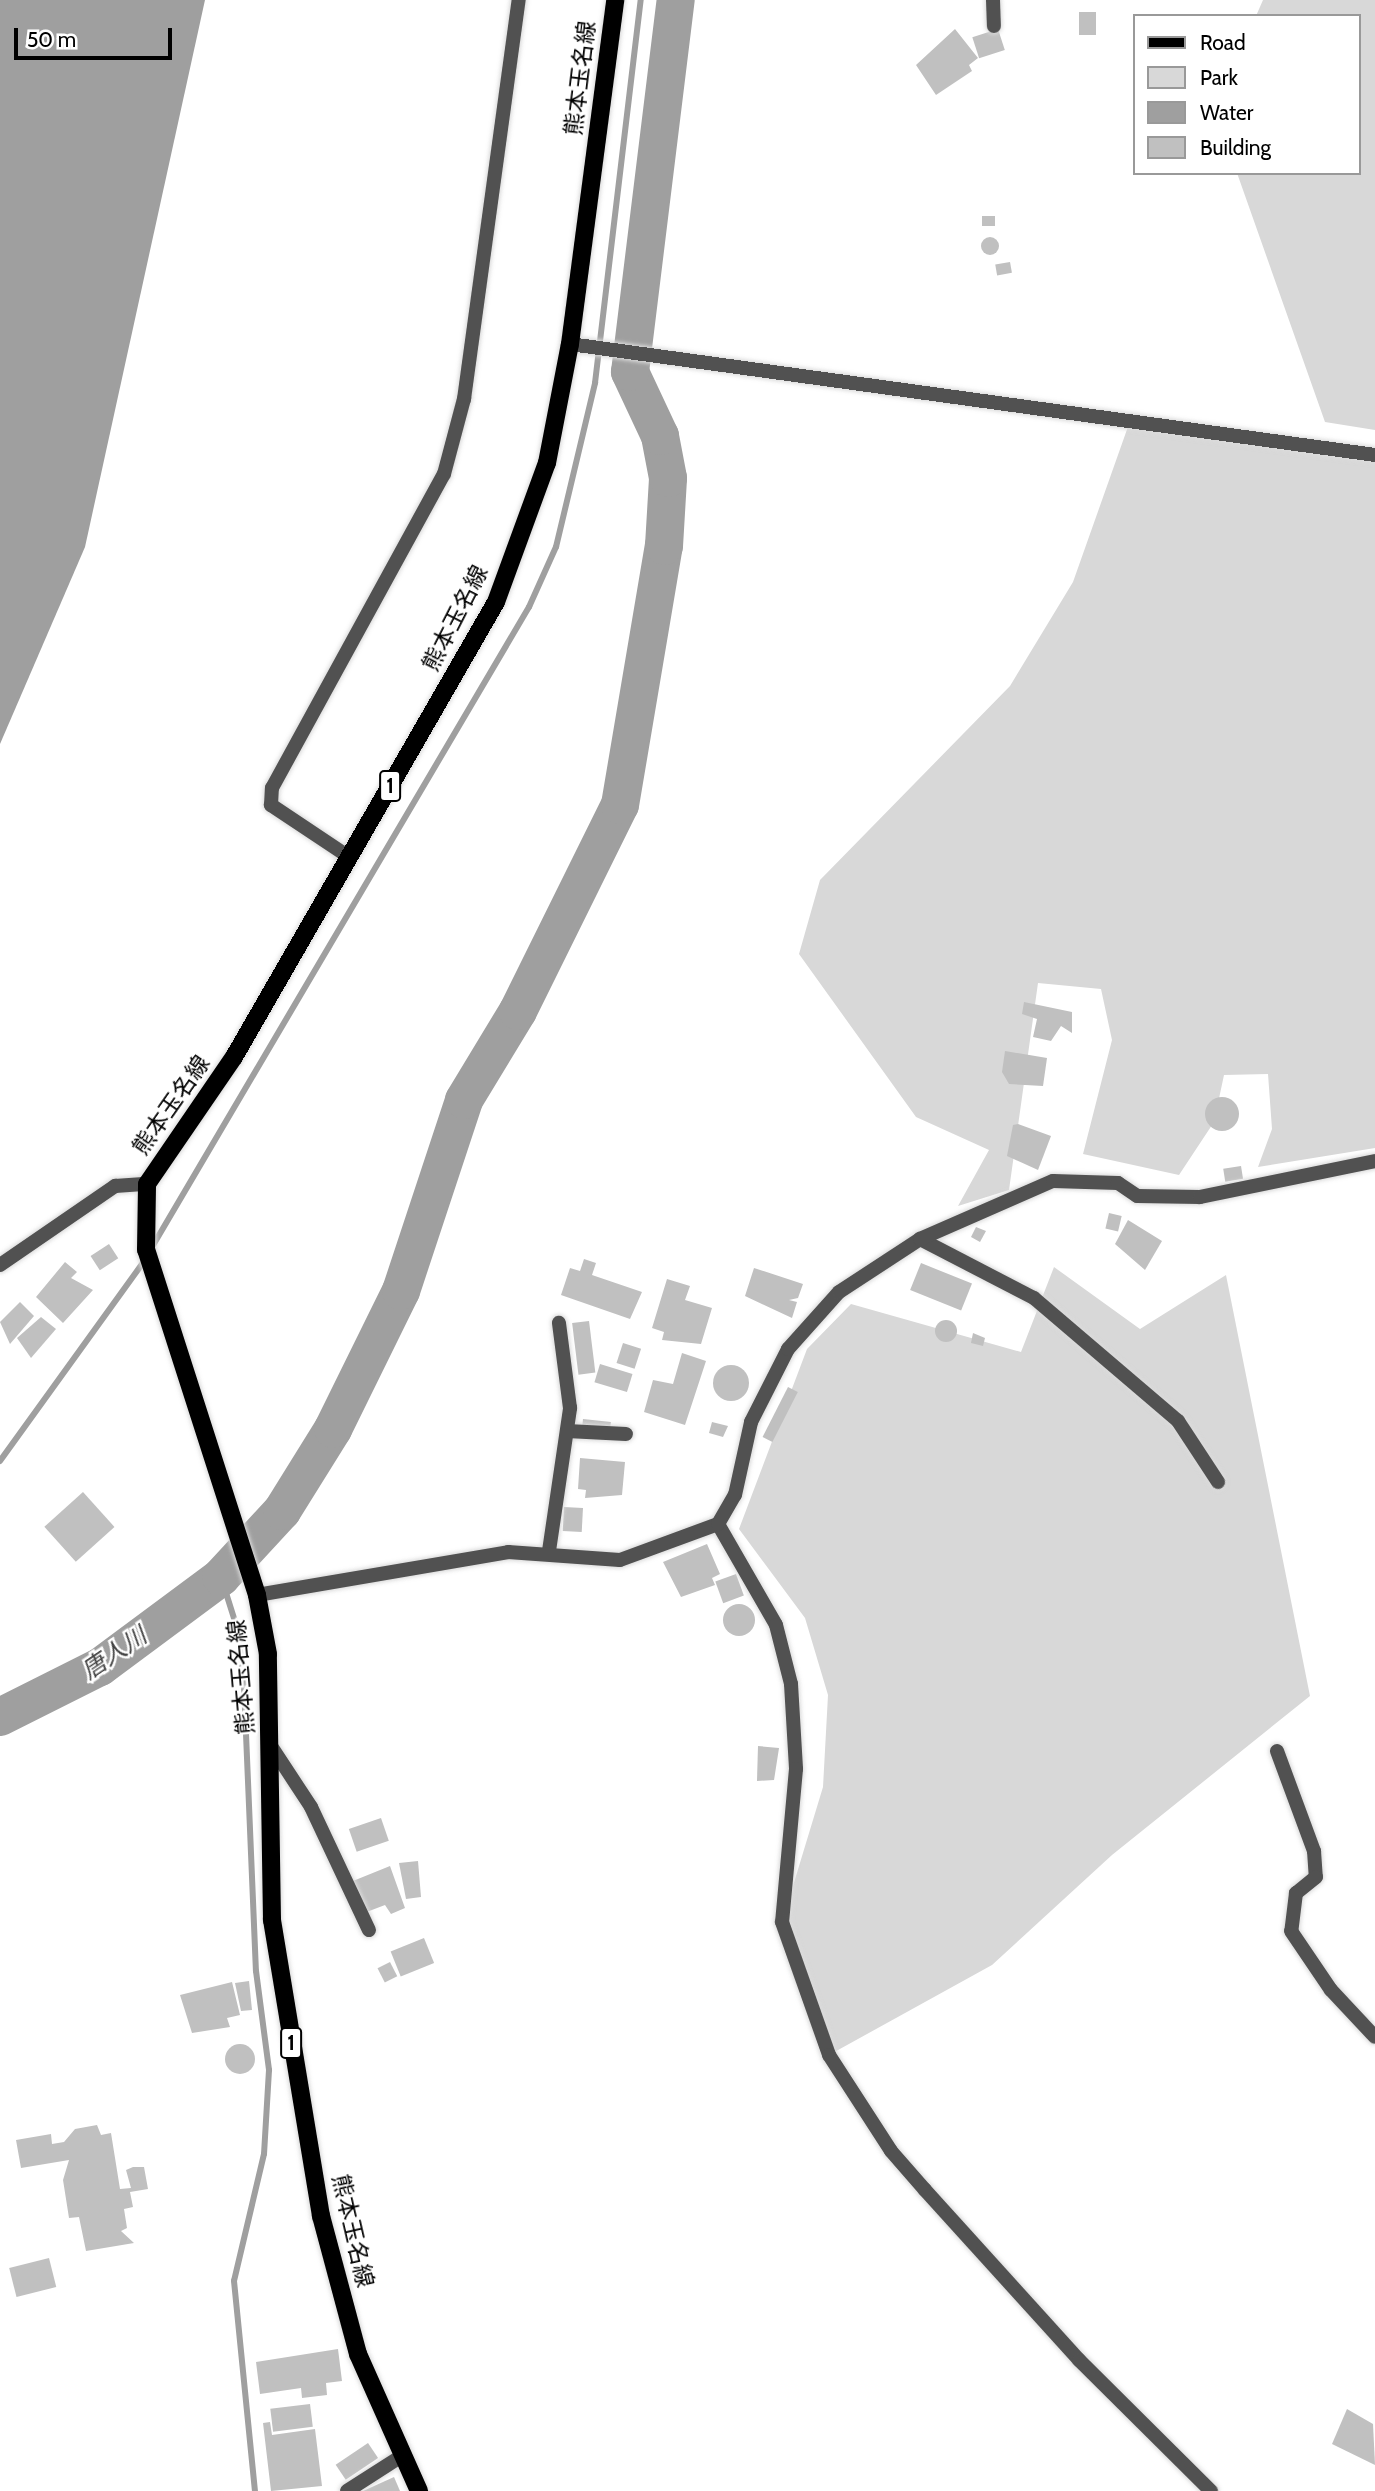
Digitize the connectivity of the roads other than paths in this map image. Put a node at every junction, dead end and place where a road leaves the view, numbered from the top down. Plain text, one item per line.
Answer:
1 (519, 0) edge
2 (615, 0) edge
3 (993, 0) edge
4 (994, 26) dead end
5 (570, 344) junction
6 (1375, 455) edge
7 (349, 857) junction
8 (1375, 1161) edge
9 (147, 1184) junction
10 (920, 1239) junction
11 (0, 1265) edge
12 (559, 1323) dead end
13 (567, 1431) junction
14 (626, 1434) dead end
15 (1218, 1482) dead end
16 (718, 1524) junction
17 (549, 1550) junction
18 (255, 1587) junction
19 (271, 1746) junction
20 (1277, 1751) dead end
21 (369, 1930) dead end
22 (1375, 2037) edge
23 (403, 2455) junction
24 (347, 2491) edge
25 (419, 2491) edge
26 (1211, 2491) edge

1 - 7 street
2 - 5 main road, 熊本玉名線 / 1
3 - 4 street
5 - 6 street
5 - 7 main road, 熊本玉名線 / 1
7 - 9 main road, 熊本玉名線 / 1
8 - 10 street
9 - 11 street
9 - 18 main road, 熊本玉名線 / 1
10 - 15 street
10 - 16 street
12 - 13 street
13 - 14 street
13 - 17 street
16 - 17 street
16 - 26 street
17 - 18 street
18 - 19 main road, 熊本玉名線 / 1
19 - 21 street
19 - 23 main road, 熊本玉名線 / 1
20 - 22 street
23 - 24 street
23 - 25 main road, 熊本玉名線 / 1

